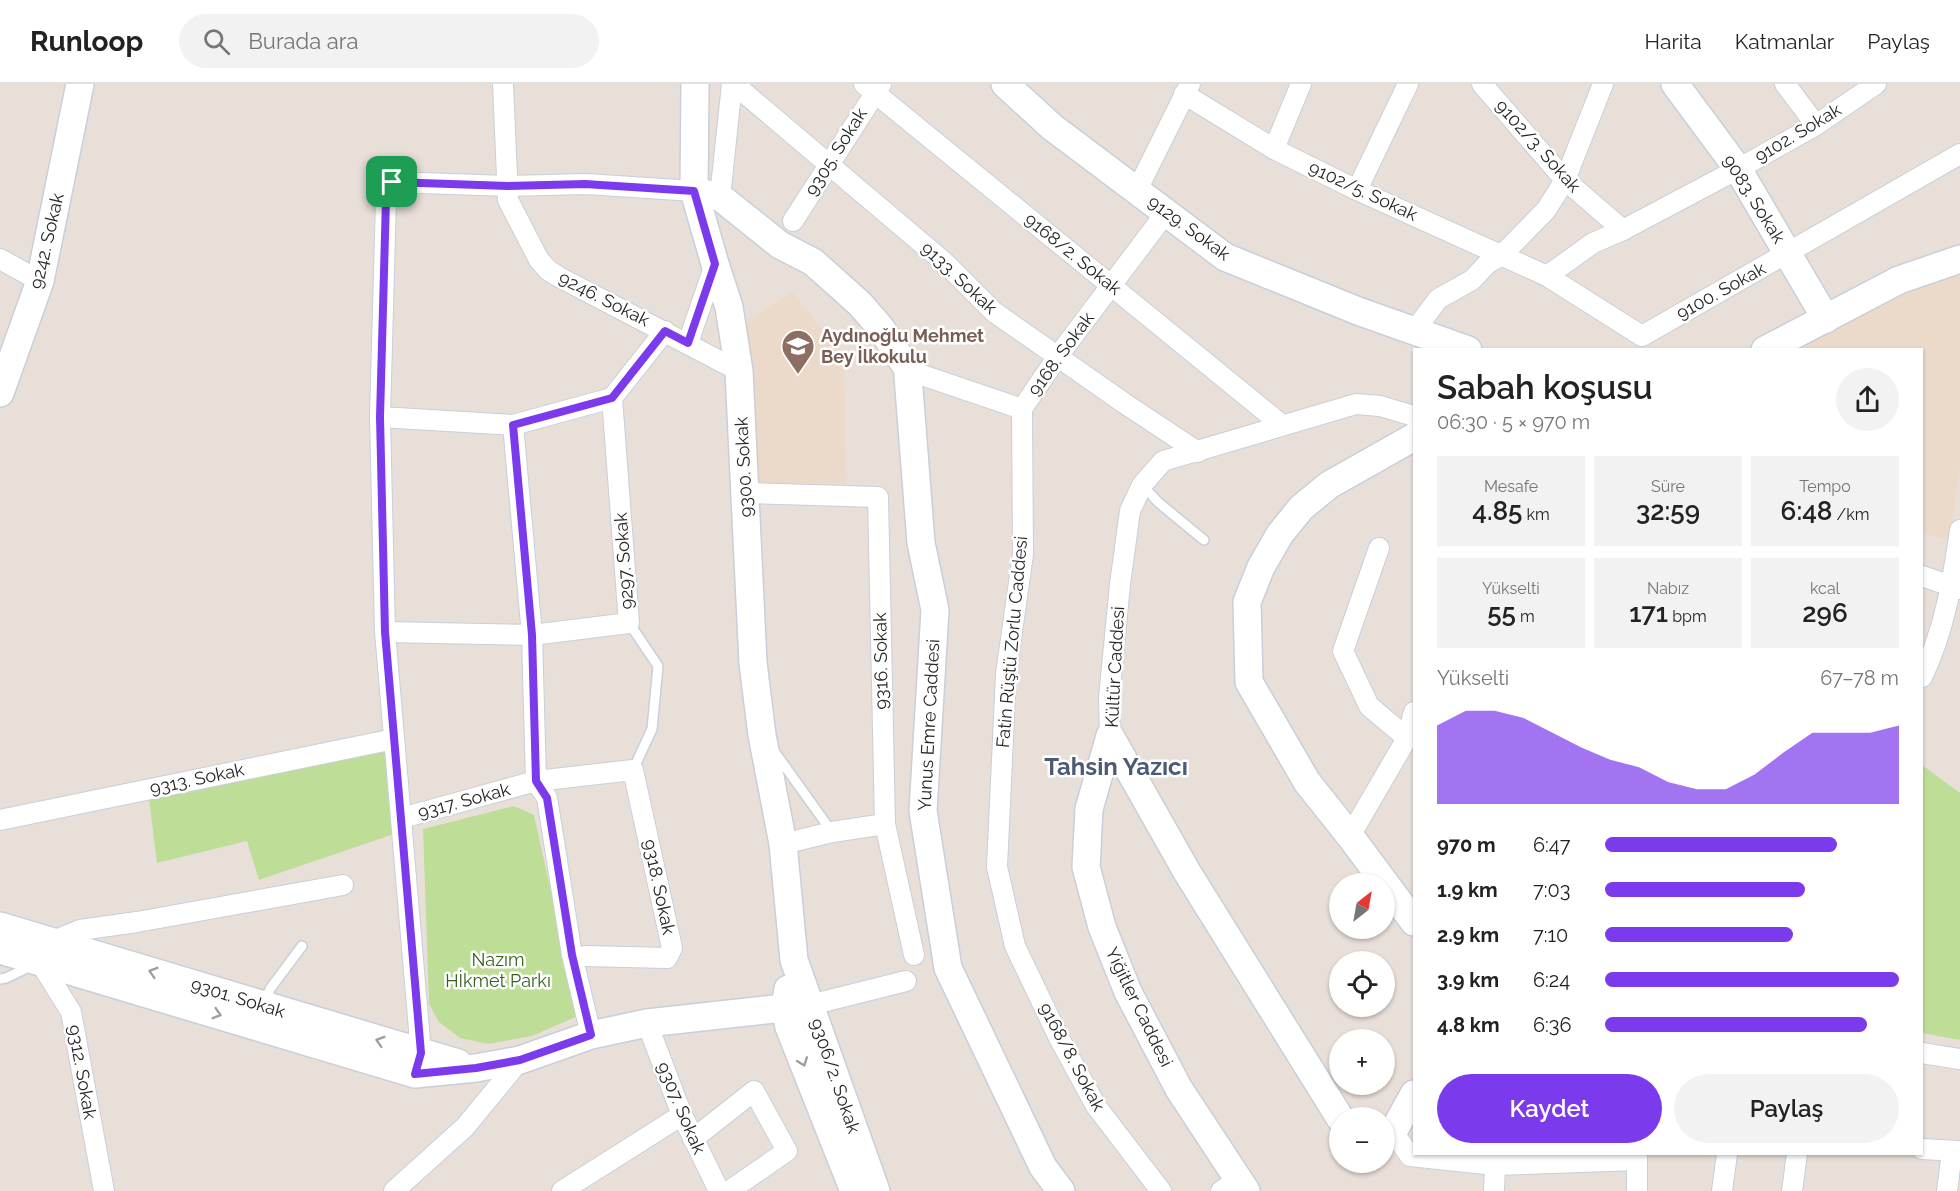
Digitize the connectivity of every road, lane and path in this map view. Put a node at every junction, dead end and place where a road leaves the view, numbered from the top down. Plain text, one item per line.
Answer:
1 (80, 84) edge
2 (503, 84) edge
3 (695, 84) edge
4 (1005, 84) edge
5 (1301, 84) edge
6 (1408, 84) edge
7 (1482, 84) edge
8 (1603, 84) edge
9 (1675, 84) edge
10 (1785, 84) edge
11 (1876, 84) edge
12 (737, 87) edge
13 (873, 87) edge
14 (1187, 89) edge
15 (1816, 125) junction
16 (1274, 149) junction
17 (1960, 154) edge
18 (828, 164) junction
19 (1738, 170) junction
20 (1565, 180) junction
21 (508, 186) junction
22 (1137, 190) junction
23 (1357, 190) junction
24 (707, 194) junction
25 (1166, 214) junction
26 (793, 221) dead end
27 (1623, 230) junction
28 (1788, 253) junction
29 (1502, 255) junction
30 (0, 259) edge
31 (1960, 259) edge
32 (715, 264) junction
33 (1547, 276) junction
34 (40, 281) junction
35 (1111, 284) junction
36 (1826, 320) junction
37 (1415, 330) junction
38 (665, 331) junction
39 (688, 343) junction
40 (1463, 348) edge
41 (1770, 348) edge
42 (1058, 356) junction
43 (739, 370) junction
44 (909, 371) junction
45 (0, 393) edge
46 (612, 398) junction
47 (1022, 409) junction
48 (1413, 416) edge
49 (380, 417) junction
50 (513, 425) junction
51 (1282, 425) junction
52 (1413, 438) edge
53 (1198, 452) junction
54 (1142, 485) junction
55 (745, 493) junction
56 (1960, 530) edge
57 (1204, 540) dead end
58 (1379, 548) dead end
59 (1923, 576) edge
60 (1956, 588) edge
61 (629, 623) junction
62 (385, 632) junction
63 (532, 635) junction
64 (1924, 668) edge
65 (1413, 716) edge
66 (762, 735) junction
67 (1110, 736) junction
68 (1407, 738) junction
69 (394, 739) junction
70 (633, 770) junction
71 (536, 781) junction
72 (402, 818) junction
73 (0, 820) edge
74 (885, 824) junction
75 (832, 832) junction
76 (1350, 836) junction
77 (783, 844) junction
78 (343, 885) dead end
79 (1413, 921) edge
80 (2, 929) edge
81 (302, 946) dead end
82 (1015, 946) joint
83 (46, 952) junction
84 (914, 955) dead end
85 (585, 956) dead end
86 (0, 979) edge
87 (906, 981) dead end
88 (264, 1006) junction
89 (798, 1006) junction
90 (647, 1023) junction
91 (591, 1035) junction
92 (1923, 1053) edge
93 (1960, 1059) edge
94 (520, 1060) junction
95 (418, 1063) junction
96 (1413, 1096) edge
97 (1333, 1107) edge
98 (682, 1115) junction
99 (1395, 1124) edge
100 (693, 1139) junction
101 (1395, 1140) edge
102 (1923, 1149) edge
103 (1956, 1151) edge
104 (1727, 1155) edge
105 (1797, 1155) edge
106 (1637, 1157) edge
107 (1495, 1165) junction
108 (1235, 1187) edge
109 (104, 1191) edge
110 (394, 1191) edge
111 (562, 1191) edge
112 (719, 1191) edge
113 (729, 1191) edge
114 (854, 1191) edge
115 (876, 1191) edge
116 (1061, 1191) edge
117 (1161, 1191) edge
118 (1494, 1191) edge
119 (1637, 1191) edge
120 (1722, 1191) edge
121 (1792, 1191) edge
122 (1947, 1191) edge

1 - 34 main road, 9242. Sokak
2 - 21 street, 9246. Sokak
3 - 24 main road, 9300. Sokak
4 - 22 main road, 9129. Sokak
5 - 16 street
6 - 23 street
7 - 20 street, 9102/3. Sokak
8 - 20 street
9 - 19 main road, 9083. Sokak
10 - 15 street
11 - 15 street, 9102. Sokak
12 - 18 street, 9133. Sokak
12 - 24 street
13 - 18 street, 9305. Sokak
13 - 35 street, 9168/2. Sokak
14 - 16 street, 9102/5. Sokak
14 - 22 street
15 - 19 street, 9102. Sokak
16 - 23 street, 9102/5. Sokak
17 - 28 street, 9100. Sokak
18 - 26 street, 9305. Sokak
18 - 42 street, 9133. Sokak
19 - 27 street, 9102. Sokak
19 - 28 main road, 9083. Sokak
20 - 27 street, 9102/3. Sokak
20 - 29 street
21 - 24 street
21 - 38 street, 9246. Sokak
21 - 49 street
22 - 25 main road, 9129. Sokak
23 - 29 street, 9102/5. Sokak
24 - 32 main road, 9300. Sokak
24 - 44 main road, Yunus Emre Caddesi
25 - 35 street, 9168. Sokak
25 - 37 main road, 9129. Sokak
27 - 33 street, 9102. Sokak
28 - 33 street, 9100. Sokak
28 - 36 main road, 9083. Sokak
29 - 33 street, 9102/5. Sokak
29 - 37 street
30 - 34 street
31 - 36 main road
32 - 39 street
32 - 43 main road, 9300. Sokak
34 - 45 main road, 9242. Sokak
35 - 42 street, 9168. Sokak
35 - 51 street, 9168/2. Sokak
36 - 41 main road
37 - 40 main road, 9129. Sokak
38 - 39 street, 9246. Sokak
38 - 46 street
39 - 43 street, 9246. Sokak
42 - 47 street, 9168. Sokak
42 - 53 street, 9133. Sokak
43 - 55 main road, 9300. Sokak
44 - 47 street
44 - 116 main road, Yunus Emre Caddesi
46 - 50 street
46 - 61 street, 9297. Sokak
47 - 82 street, Fatin Rüştü Zorlu Caddesi
48 - 51 street, Kültür Caddesi
49 - 50 street
49 - 62 street
50 - 63 street
51 - 53 street, Kültür Caddesi
52 - 76 main road
53 - 54 street, Kültür Caddesi
54 - 57 lane
54 - 67 street, Kültür Caddesi
55 - 66 main road, 9300. Sokak
55 - 74 street, 9316. Sokak
56 - 60 street
58 - 68 street
59 - 60 street
60 - 64 street
61 - 63 street, 9297. Sokak
61 - 70 lane
62 - 63 street, 9297. Sokak
62 - 69 street
63 - 71 street
65 - 68 street
66 - 75 lane, 9300. Sokak
66 - 77 main road, 9306/2. Sokak
67 - 97 main road, Kültür Caddesi
67 - 108 main road, Yiğitler Caddesi
68 - 76 street
69 - 72 street
69 - 73 street, 9313. Sokak
70 - 71 street, 9317. Sokak
70 - 85 street, 9318. Sokak
71 - 72 street, 9317. Sokak
71 - 91 street
72 - 95 street
74 - 75 street
74 - 84 street, 9316. Sokak
75 - 77 street
76 - 79 main road
77 - 89 main road, 9306/2. Sokak
78 - 83 street
80 - 83 main road, 9301. Sokak
81 - 88 lane
82 - 117 street, 9168/8. Sokak
83 - 86 lane
88 -> 83 main road, 9301. Sokak
83 -> 95 main road, 9301. Sokak
83 - 109 street, 9312. Sokak
87 - 89 street
95 -> 88 main road, 9301. Sokak
89 - 90 main road, 9301. Sokak
89 -> 114 main road, 9306/2. Sokak
89 - 115 main road, 9306/2. Sokak
90 - 91 main road, 9301. Sokak
90 - 98 street, 9307. Sokak
91 - 94 main road, 9301. Sokak
92 - 93 street
94 - 95 main road, 9301. Sokak
94 - 110 street
96 - 99 main road
98 - 100 street, 9307. Sokak
98 - 111 street
100 - 112 street, 9307. Sokak
100 - 113 street
101 - 107 street
102 - 103 street
103 - 122 street
104 - 120 street
105 - 121 street
106 - 107 street
106 - 119 street
107 - 118 street

